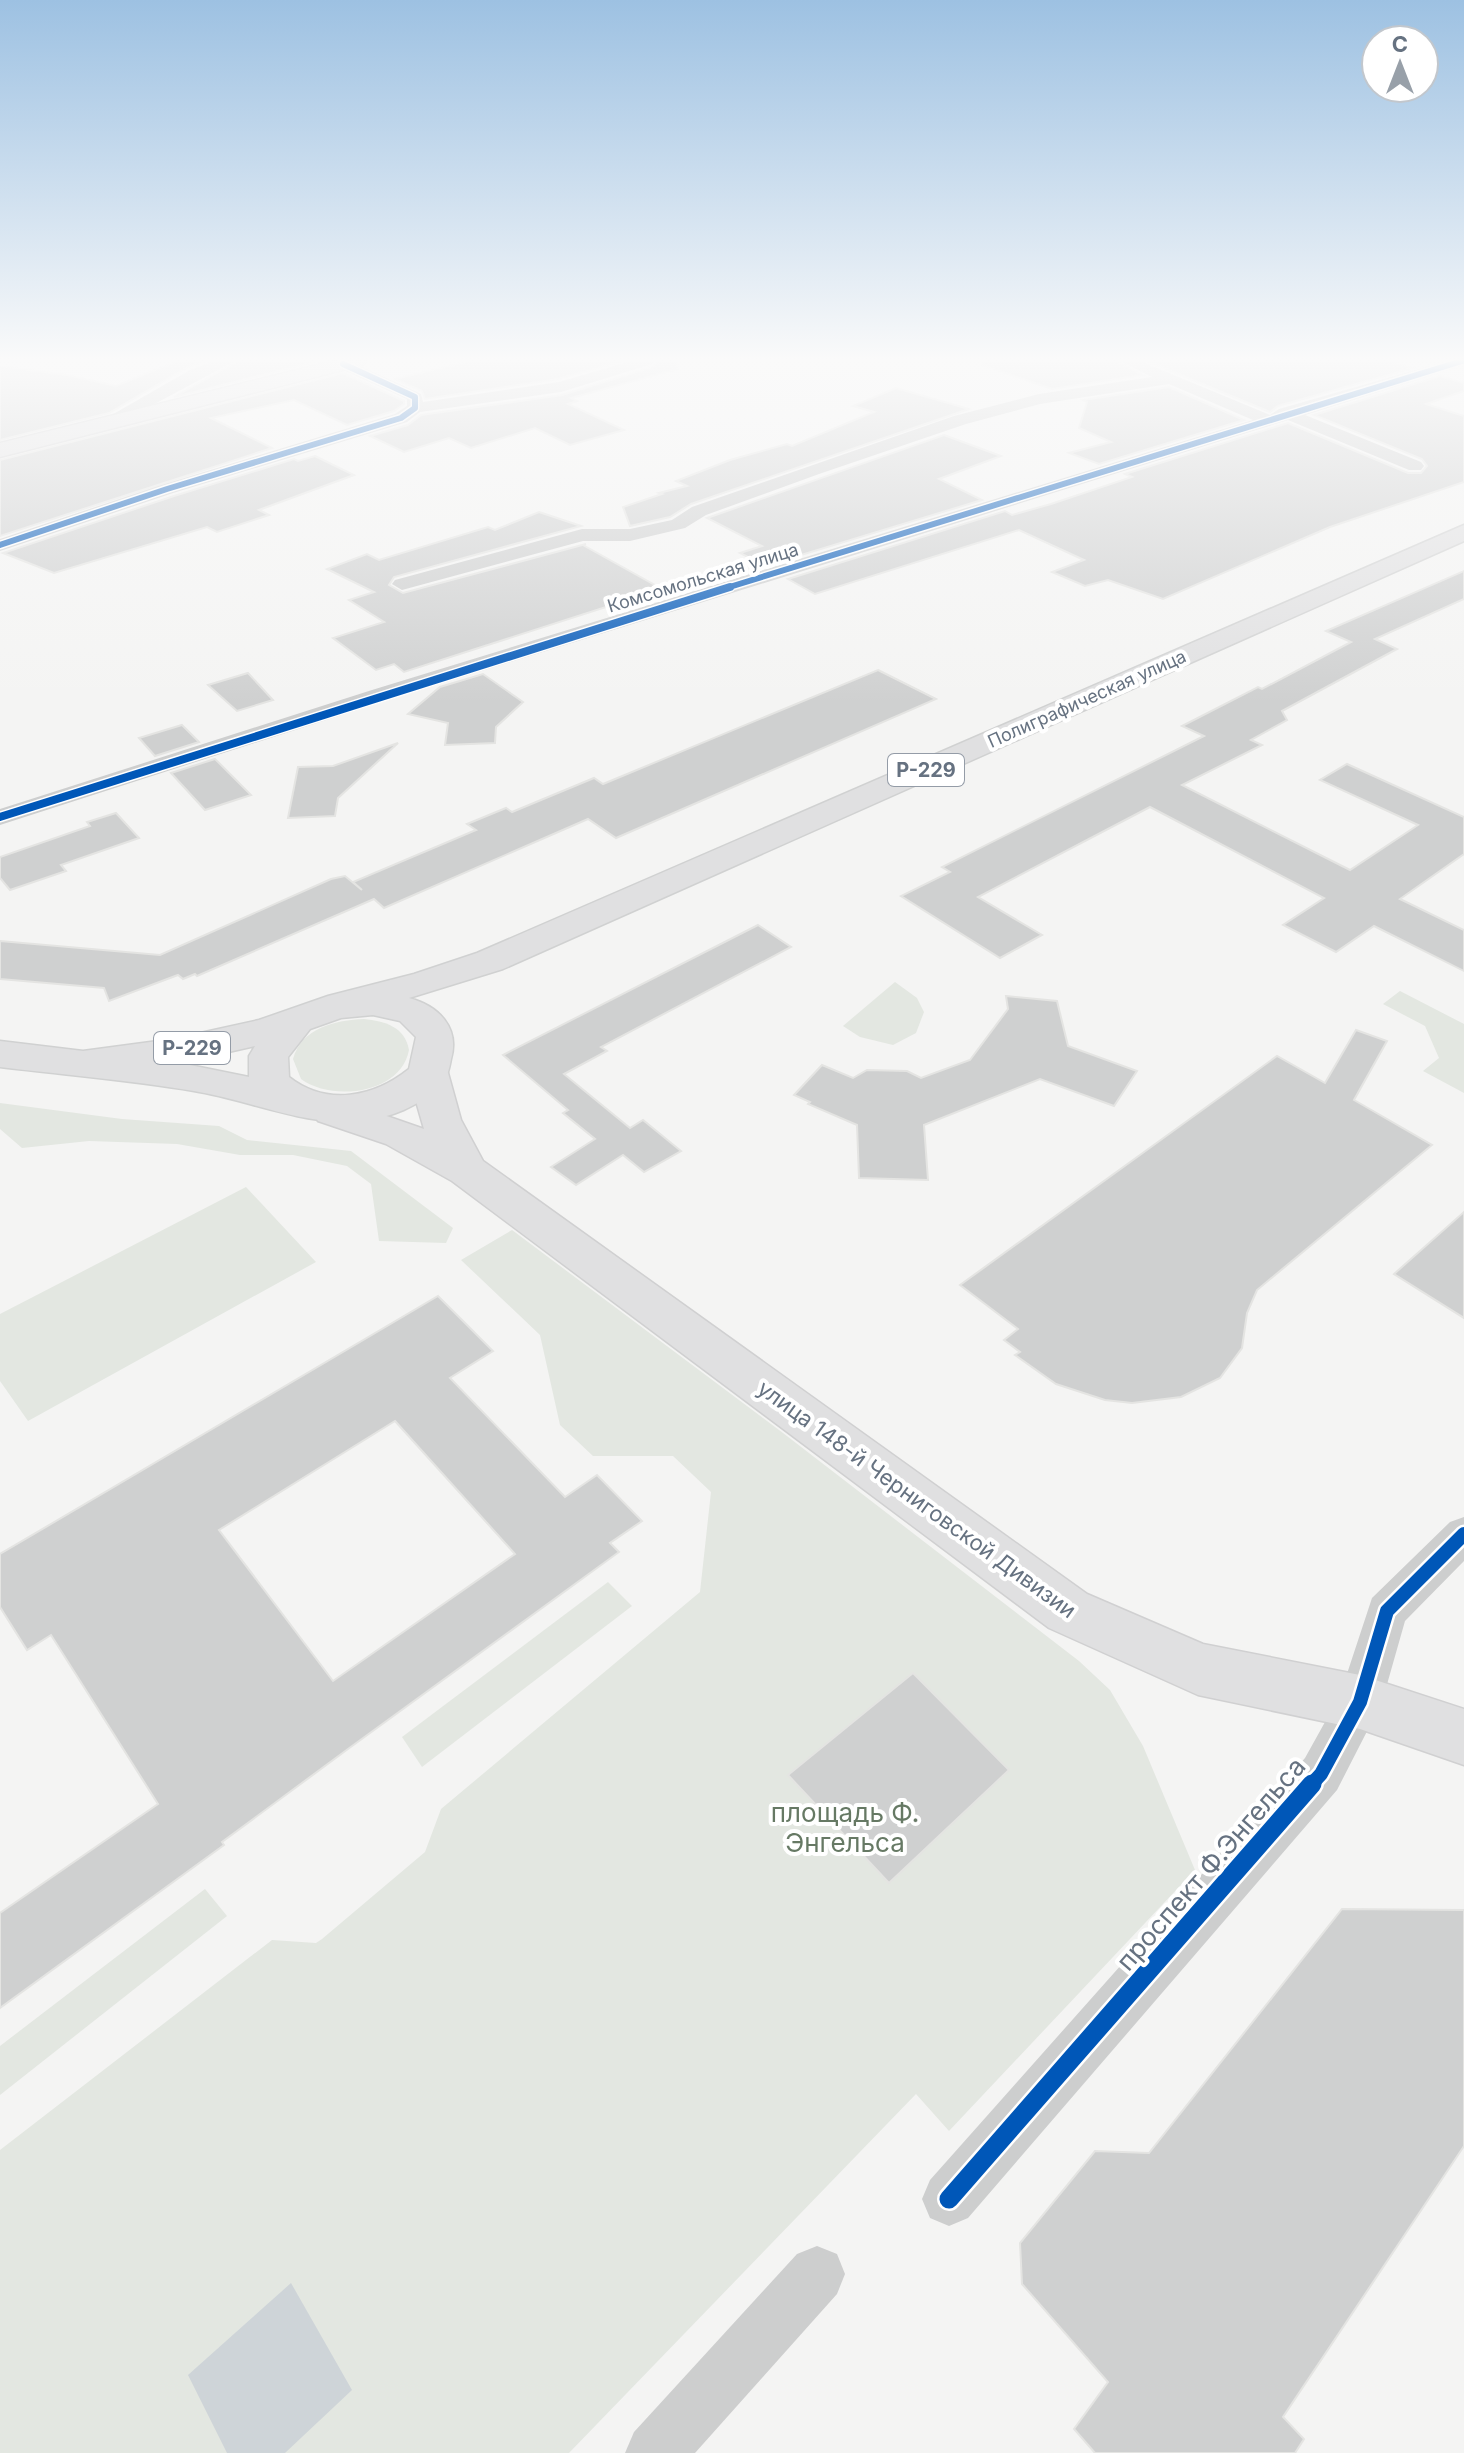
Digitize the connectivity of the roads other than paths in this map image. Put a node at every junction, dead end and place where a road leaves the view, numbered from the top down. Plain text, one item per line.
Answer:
1 (212, 475) edge
2 (798, 475) edge
3 (1085, 475) edge
4 (1464, 532) edge
5 (0, 545) edge
6 (402, 584) dead end
7 (0, 817) edge
8 (490, 961) junction
9 (341, 1004) junction
10 (296, 1021) junction
11 (0, 1054) edge
12 (432, 1054) junction
13 (87, 1063) junction
14 (286, 1098) junction
15 (332, 1111) junction
16 (467, 1171) junction
17 (1464, 1534) edge
18 (1360, 1702) junction
19 (1464, 1737) edge
20 (949, 2199) dead end
21 (817, 2274) dead end
22 (655, 2453) edge

1 - 5 street
2 - 6 street
3 - 7 street, Комсомольская улица
4 - 8 main road, Полиграфическая улица / Р-229
8 - 9 main road, Полиграфическая улица / Р-229
8 - 12 main road, Полиграфическая улица / Р-229
9 - 10 main road, Полиграфическая улица / Р-229
9 - 12 main road, Полиграфическая улица / Р-229
10 - 13 main road, Полиграфическая улица / Р-229
10 - 14 main road, Полиграфическая улица / Р-229
11 - 13 main road, Полиграфическая улица / Р-229
12 - 15 main road, Полиграфическая улица / Р-229
12 - 16 main road, улица 148-й Черниговской Дивизии
13 - 14 main road, Полиграфическая улица / Р-229
14 - 15 main road, Полиграфическая улица / Р-229
15 - 16 main road, улица 148-й Черниговской Дивизии
16 - 18 main road, улица 148-й Черниговской Дивизии
17 - 18 street, проспект Ф.Энгельса
18 - 19 main road, улица 148-й Черниговской Дивизии
18 - 20 street, проспект Ф.Энгельса
21 - 22 street

